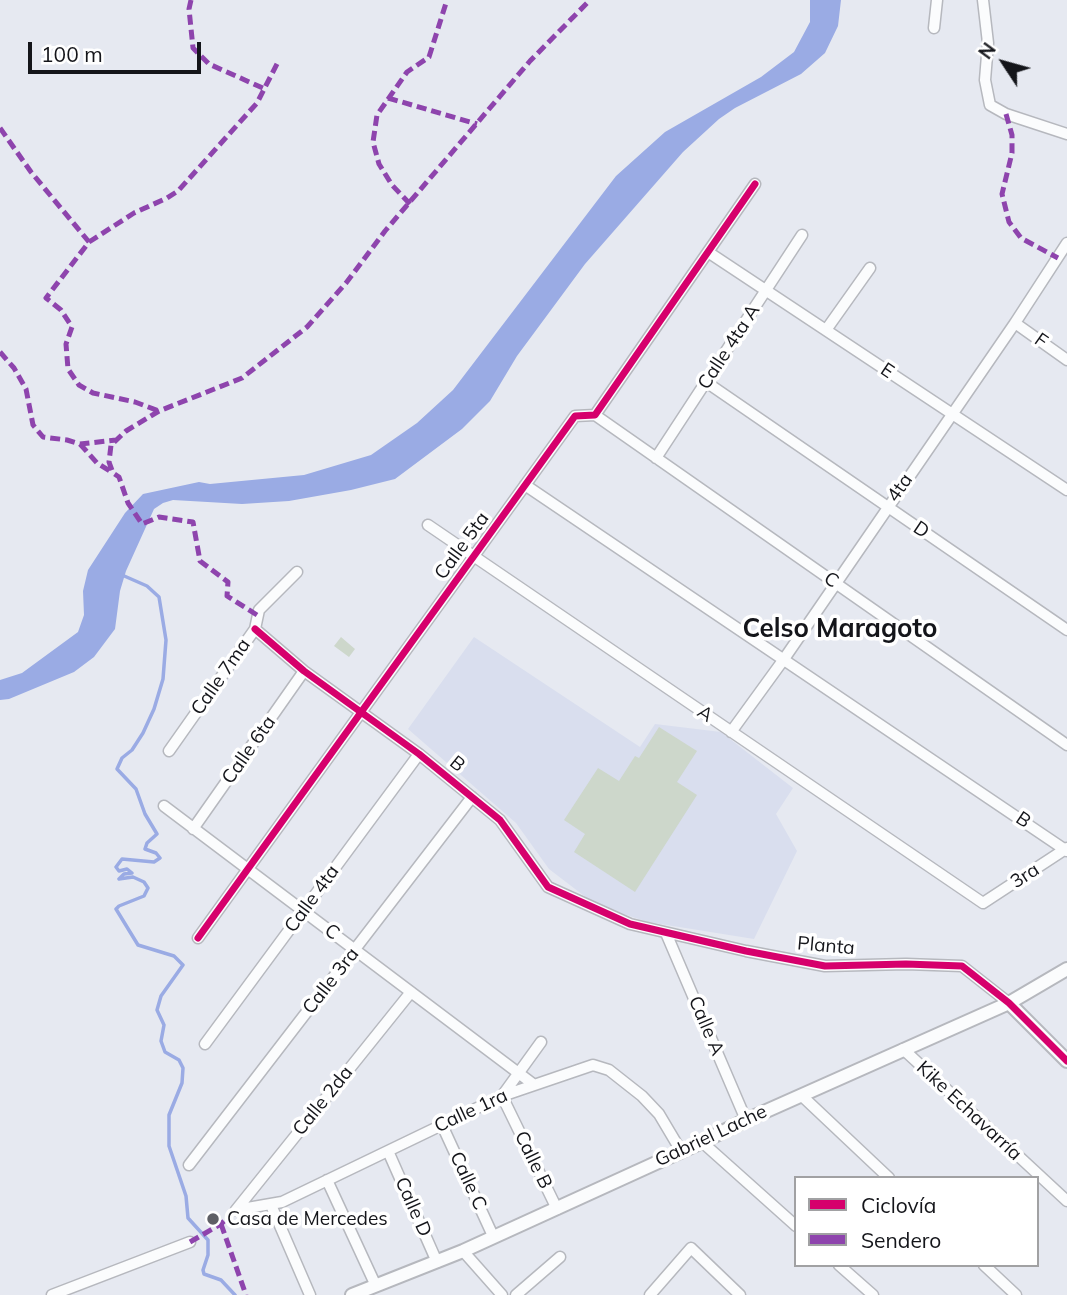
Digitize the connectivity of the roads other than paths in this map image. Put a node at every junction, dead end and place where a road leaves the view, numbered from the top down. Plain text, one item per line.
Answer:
1 (937, 0) edge
2 (983, 0) edge
3 (934, 28) dead end
4 (1067, 134) edge
5 (755, 184) dead end
6 (802, 235) dead end
7 (1067, 243) edge
8 (708, 252) junction
9 (870, 268) dead end
10 (766, 291) junction
11 (1015, 323) junction
12 (826, 330) junction
13 (1067, 359) edge
14 (706, 382) junction
15 (951, 414) junction
16 (595, 415) junction
17 (656, 458) junction
18 (526, 485) junction
19 (1067, 490) edge
20 (887, 506) junction
21 (428, 526) dead end
22 (474, 557) junction
23 (297, 572) dead end
24 (835, 583) junction
25 (255, 629) junction
26 (1067, 630) edge
27 (784, 659) junction
28 (304, 671) junction
29 (361, 712) junction
30 (731, 732) junction
31 (1067, 745) edge
32 (169, 751) dead end
33 (419, 754) junction
34 (472, 797) junction
35 (164, 806) dead end
36 (194, 829) junction
37 (1067, 850) edge
38 (248, 869) junction
39 (983, 903) joint
40 (303, 911) junction
41 (630, 924) joint
42 (666, 933) junction
43 (198, 938) dead end
44 (355, 950) junction
45 (1067, 969) edge
46 (411, 992) junction
47 (1009, 1003) junction
48 (541, 1042) dead end
49 (205, 1044) dead end
50 (903, 1049) junction
51 (1067, 1061) edge
52 (518, 1073) junction
53 (533, 1084) junction
54 (801, 1095) junction
55 (502, 1096) junction
56 (746, 1120) junction
57 (442, 1125) junction
58 (702, 1142) junction
59 (388, 1151) junction
60 (681, 1151) junction
61 (190, 1165) dead end
62 (888, 1176) edge
63 (327, 1180) junction
64 (1067, 1200) edge
65 (271, 1205) junction
66 (556, 1209) junction
67 (236, 1210) joint
68 (794, 1224) edge
69 (494, 1236) junction
70 (190, 1242) dead end
71 (463, 1251) junction
72 (560, 1257) dead end
73 (437, 1262) junction
74 (841, 1267) edge
75 (986, 1267) edge
76 (376, 1286) junction
77 (500, 1294) edge
78 (52, 1295) edge
79 (310, 1295) edge
80 (352, 1295) edge
81 (516, 1295) edge
82 (650, 1295) edge
83 (740, 1295) edge
84 (873, 1295) edge
85 (1016, 1295) edge

1 - 3 street
2 - 4 street
5 - 8 street, Calle 5ta
6 - 10 street, Calle 4ta A
7 - 11 street, 4ta
8 - 10 street, E
8 - 16 street, Calle 5ta
9 - 12 street
10 - 12 street, E
10 - 14 street, Calle 4ta A
11 - 13 street, F
11 - 15 street, 4ta
12 - 15 street, E
14 - 17 street, Calle 4ta A
14 - 20 street, D
15 - 19 street, E
15 - 20 street, 4ta
16 - 17 street, C
16 - 18 street, Calle 5ta
17 - 24 street, C
18 - 22 street, Calle 5ta
18 - 27 street, B
20 - 24 street, 4ta
20 - 26 street, D
21 - 22 street, A
22 - 29 street, Calle 5ta
22 - 30 street, A
23 - 25 street, Calle 7ma
24 - 27 street, 4ta
24 - 31 street, C
25 - 28 street, B
25 - 32 street, Calle 7ma
27 - 30 street, 4ta
27 - 37 street, B
28 - 29 street, B
28 - 36 street, Calle 6ta
29 - 33 street, B
29 - 38 street, Calle 5ta
30 - 39 street, A
33 - 34 street, B
33 - 40 street, Calle 4ta
34 - 41 street, B
34 - 44 street, Calle 3ra
35 - 36 street, C
36 - 38 street, C
37 - 39 street, 3ra
38 - 40 street, C
38 - 43 street, Calle 5ta
40 - 44 street, C
40 - 49 street, Calle 4ta
41 - 42 street, Planta
42 - 47 street, Planta
42 - 56 street, Calle A
44 - 46 street, C
44 - 61 street, Calle 3ra
45 - 47 street, Gabriel Lache
46 - 52 street, C
46 - 67 street, Calle 2da
47 - 50 street, Gabriel Lache
47 - 51 street
48 - 52 street
50 - 54 street, Gabriel Lache
50 - 64 street, Kike Echavarría
52 - 53 street, C
52 - 55 street
53 - 55 street, Calle 1ra
53 - 60 street, Calle 1ra
54 - 56 street, Gabriel Lache
54 - 62 street
55 - 57 street, Calle 1ra
55 - 66 street, Calle B
56 - 58 street, Gabriel Lache
57 - 59 street, Calle 1ra
57 - 69 street, Calle C
58 - 60 street, Gabriel Lache
58 - 68 street
59 - 63 street, Calle 1ra
59 - 73 street, Calle D
60 - 66 street, Gabriel Lache
63 - 65 street, Calle 1ra
63 - 76 street
65 - 67 street, Calle 1ra
65 - 79 street
66 - 69 street, Gabriel Lache
69 - 71 street, Gabriel Lache
70 - 78 street
71 - 73 street, Gabriel Lache
71 - 77 street
72 - 81 street
73 - 76 street, Gabriel Lache
74 - 84 street
75 - 85 street
76 - 80 street, Gabriel Lache
82 - 83 street

